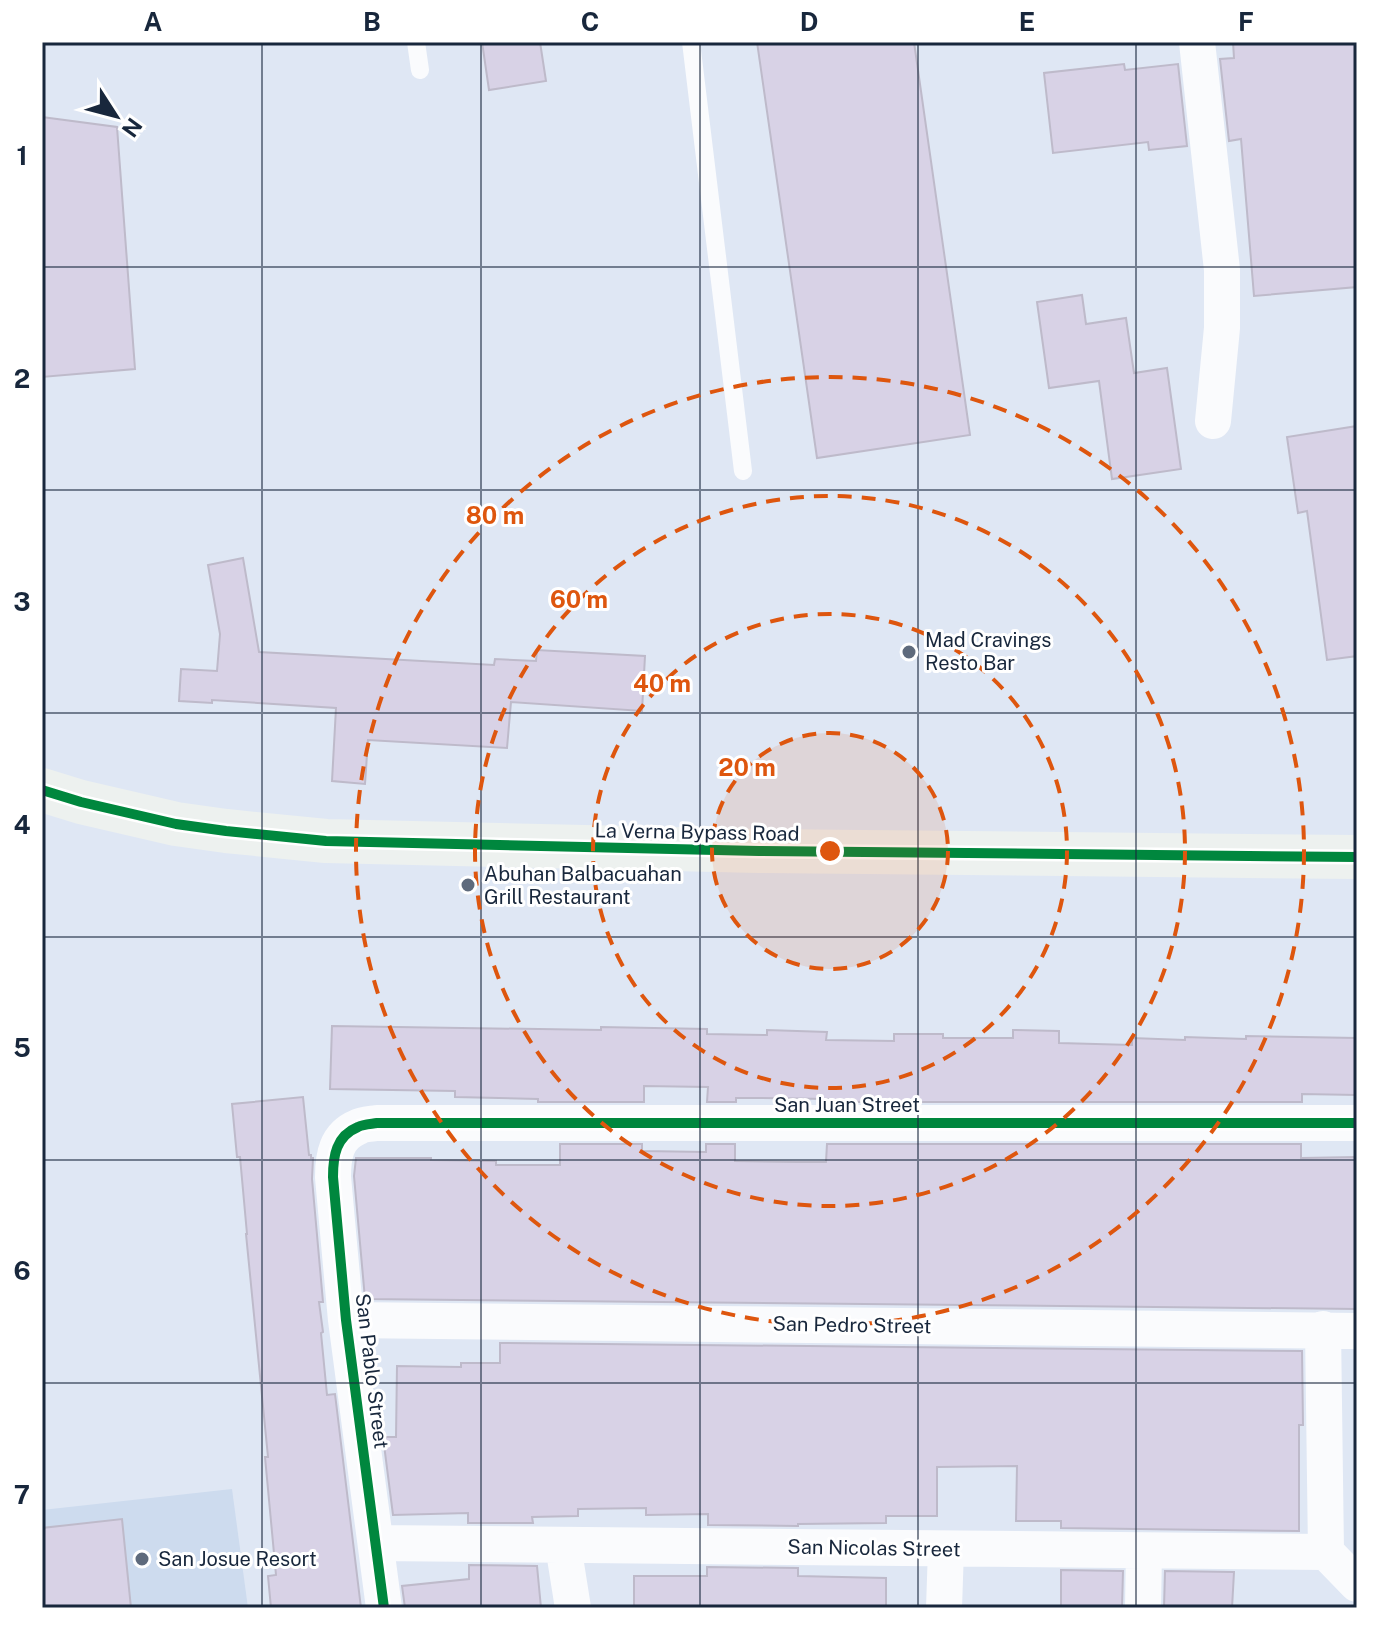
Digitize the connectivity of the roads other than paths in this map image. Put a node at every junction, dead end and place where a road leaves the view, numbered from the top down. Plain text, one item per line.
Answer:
1 (416, 42) edge
2 (691, 42) edge
3 (1197, 42) edge
4 (420, 70) dead end
5 (1213, 421) dead end
6 (743, 471) dead end
7 (42, 790) edge
8 (1357, 857) edge
9 (1357, 1123) edge
10 (341, 1140) joint
11 (346, 1320) junction
12 (1340, 1330) edge
13 (377, 1543) junction
14 (563, 1545) junction
15 (946, 1549) junction
16 (1144, 1551) junction
17 (1326, 1552) junction
18 (1357, 1584) edge
19 (384, 1608) edge
20 (573, 1608) edge
21 (944, 1608) edge
22 (1143, 1608) edge

1 - 4 lane
2 - 6 lane
3 - 5 street
7 - 8 street, La Verna Bypass Road
9 - 10 street, San Juan Street
10 - 11 street, San Pablo Street
11 - 12 street, San Pedro Street
11 - 13 street, San Pablo Street
12 - 17 street
13 - 14 street, San Nicolas Street
13 - 19 street, San Pablo Street
14 - 15 street, San Nicolas Street
14 - 20 street
15 - 16 street, San Nicolas Street
15 - 21 street
16 - 17 street, San Nicolas Street
16 - 22 street
17 - 18 street

